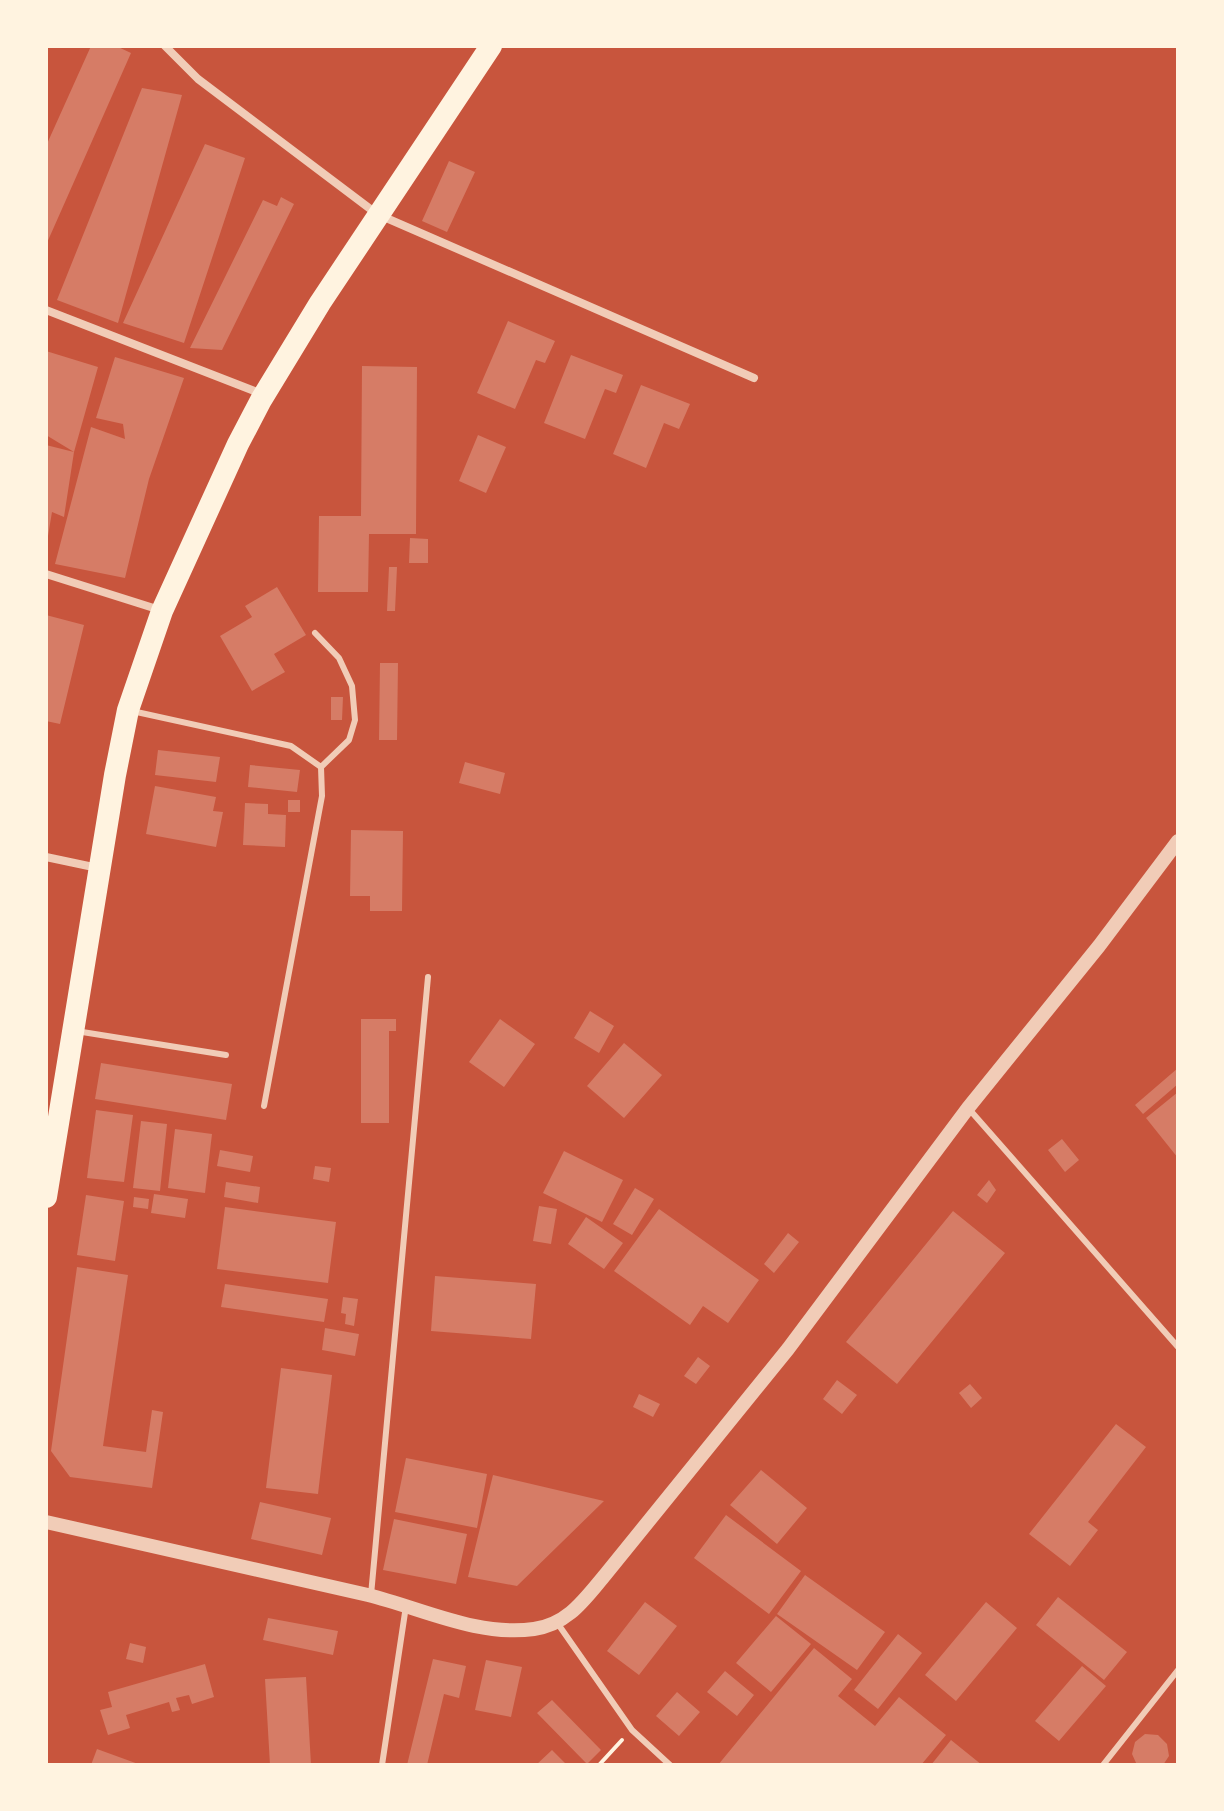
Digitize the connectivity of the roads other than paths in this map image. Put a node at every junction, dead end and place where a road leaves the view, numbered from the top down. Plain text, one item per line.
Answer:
1 (165, 46) edge
2 (491, 46) edge
3 (377, 214) junction
4 (46, 310) edge
5 (754, 378) dead end
6 (264, 395) junction
7 (46, 574) edge
8 (162, 611) junction
9 (315, 633) dead end
10 (128, 710) junction
11 (321, 767) junction
12 (1178, 841) edge
13 (46, 857) edge
14 (99, 868) junction
15 (428, 977) dead end
16 (73, 1030) junction
17 (226, 1055) dead end
18 (264, 1106) dead end
19 (968, 1108) junction
20 (46, 1197) edge
21 (1178, 1347) edge
22 (46, 1522) edge
23 (371, 1596) junction
24 (406, 1606) junction
25 (558, 1624) junction
26 (1178, 1670) edge
27 (382, 1765) edge
28 (670, 1765) edge
29 (1103, 1765) edge

1 - 3 street
2 - 3 highway
3 - 5 street
3 - 6 highway
4 - 6 street
6 - 8 highway
7 - 8 street
8 - 10 highway
9 - 11 lane
10 - 11 lane
10 - 14 highway
11 - 18 lane
12 - 19 street
13 - 14 street
14 - 16 highway
15 - 23 lane
16 - 17 lane
16 - 20 highway
19 - 21 lane
19 - 25 street
22 - 23 street
23 - 24 street
24 - 25 street
24 - 27 lane
25 - 28 lane
26 - 29 lane

